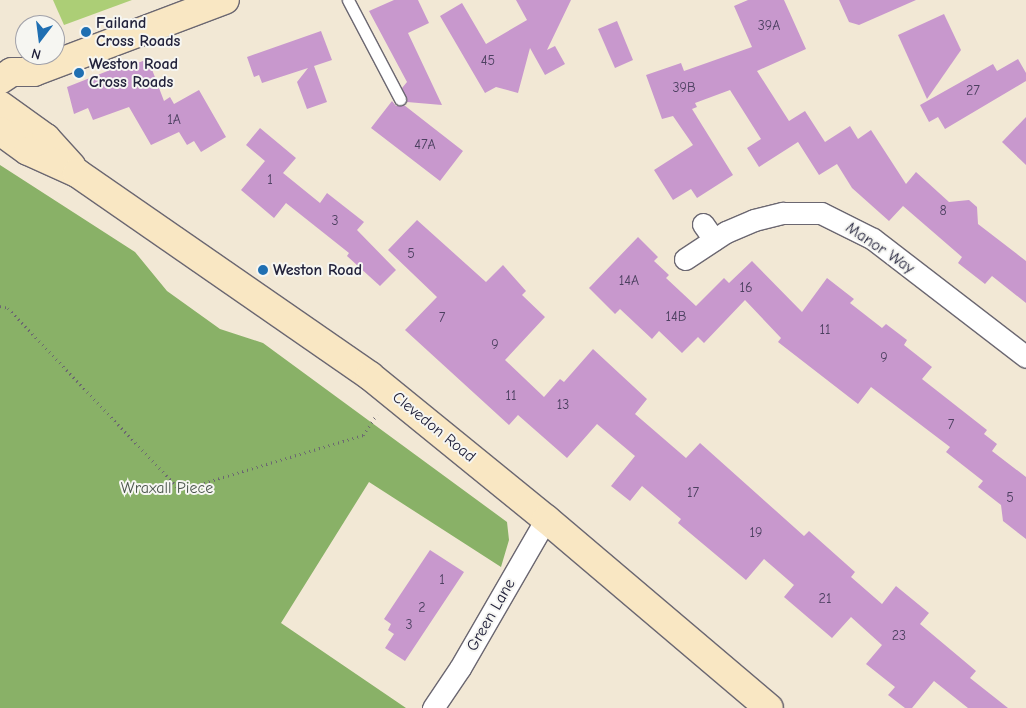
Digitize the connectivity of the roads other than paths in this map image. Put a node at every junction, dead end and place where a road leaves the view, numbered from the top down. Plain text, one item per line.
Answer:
1 (224, 0) edge
2 (348, 0) edge
3 (34, 72) junction
4 (0, 80) edge
5 (400, 99) dead end
6 (0, 104) edge
7 (0, 131) edge
8 (78, 173) junction
9 (685, 259) dead end
10 (1026, 357) edge
11 (546, 519) junction
12 (433, 708) edge
13 (769, 708) edge

1 - 3 main road
2 - 5 lane
3 - 4 main road
3 - 6 main road
6 - 8 main road, Clevedon Road
7 - 8 main road, Clevedon Road
8 - 11 main road, Clevedon Road
9 - 10 street, Manor Way
11 - 12 street, Green Lane
11 - 13 main road, Clevedon Road

